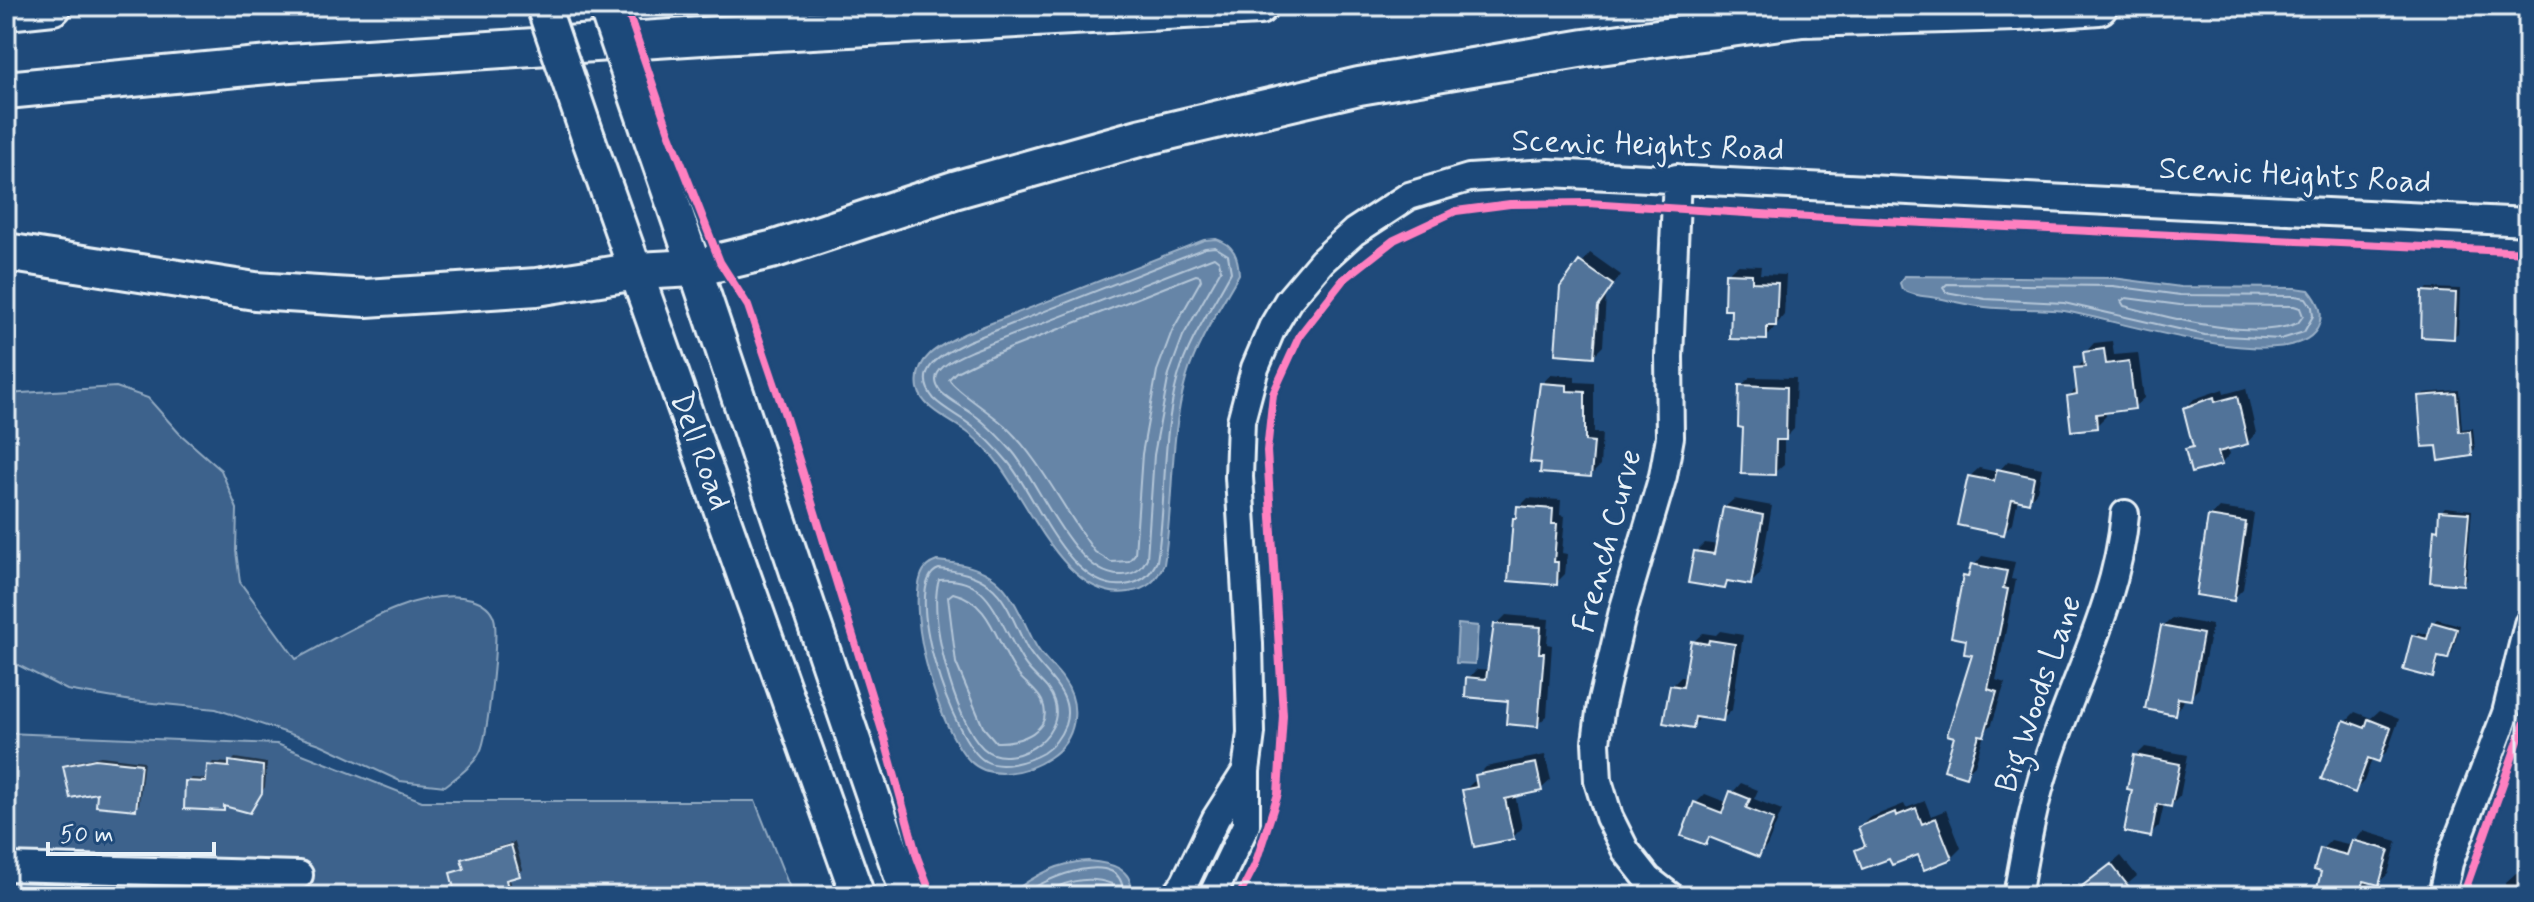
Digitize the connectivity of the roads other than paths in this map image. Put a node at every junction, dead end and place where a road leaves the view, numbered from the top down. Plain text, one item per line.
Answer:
1 (53, 6) edge
2 (543, 6) edge
3 (605, 6) edge
4 (1259, 6) edge
5 (2099, 6) edge
6 (6, 11) edge
7 (6, 90) edge
8 (1677, 178) junction
9 (2527, 226) edge
10 (6, 252) edge
11 (695, 268) junction
12 (637, 271) junction
13 (2125, 514) dead end
14 (2528, 624) edge
15 (1246, 771) junction
16 (6, 867) edge
17 (299, 875) dead end
18 (858, 896) edge
19 (908, 896) edge
20 (1175, 896) edge
21 (1212, 896) edge
22 (1670, 896) edge
23 (2017, 896) edge
24 (2442, 896) edge

1 - 6 highway
2 - 12 main road, Dell Road, bridge
3 - 11 main road, Dell Road, bridge
4 - 7 highway
5 - 11 highway
8 - 9 street, Scenic Heights Road
8 - 15 street, Scenic Heights Road
8 - 22 street, French Curve
10 - 12 highway
11 - 12 highway
11 - 19 main road, Dell Road
12 - 18 main road, Dell Road
13 - 23 street, Big Woods Lane
14 - 24 street
15 - 20 street, Scenic Heights Road
15 - 21 street, Scenic Heights Road
16 - 17 street

